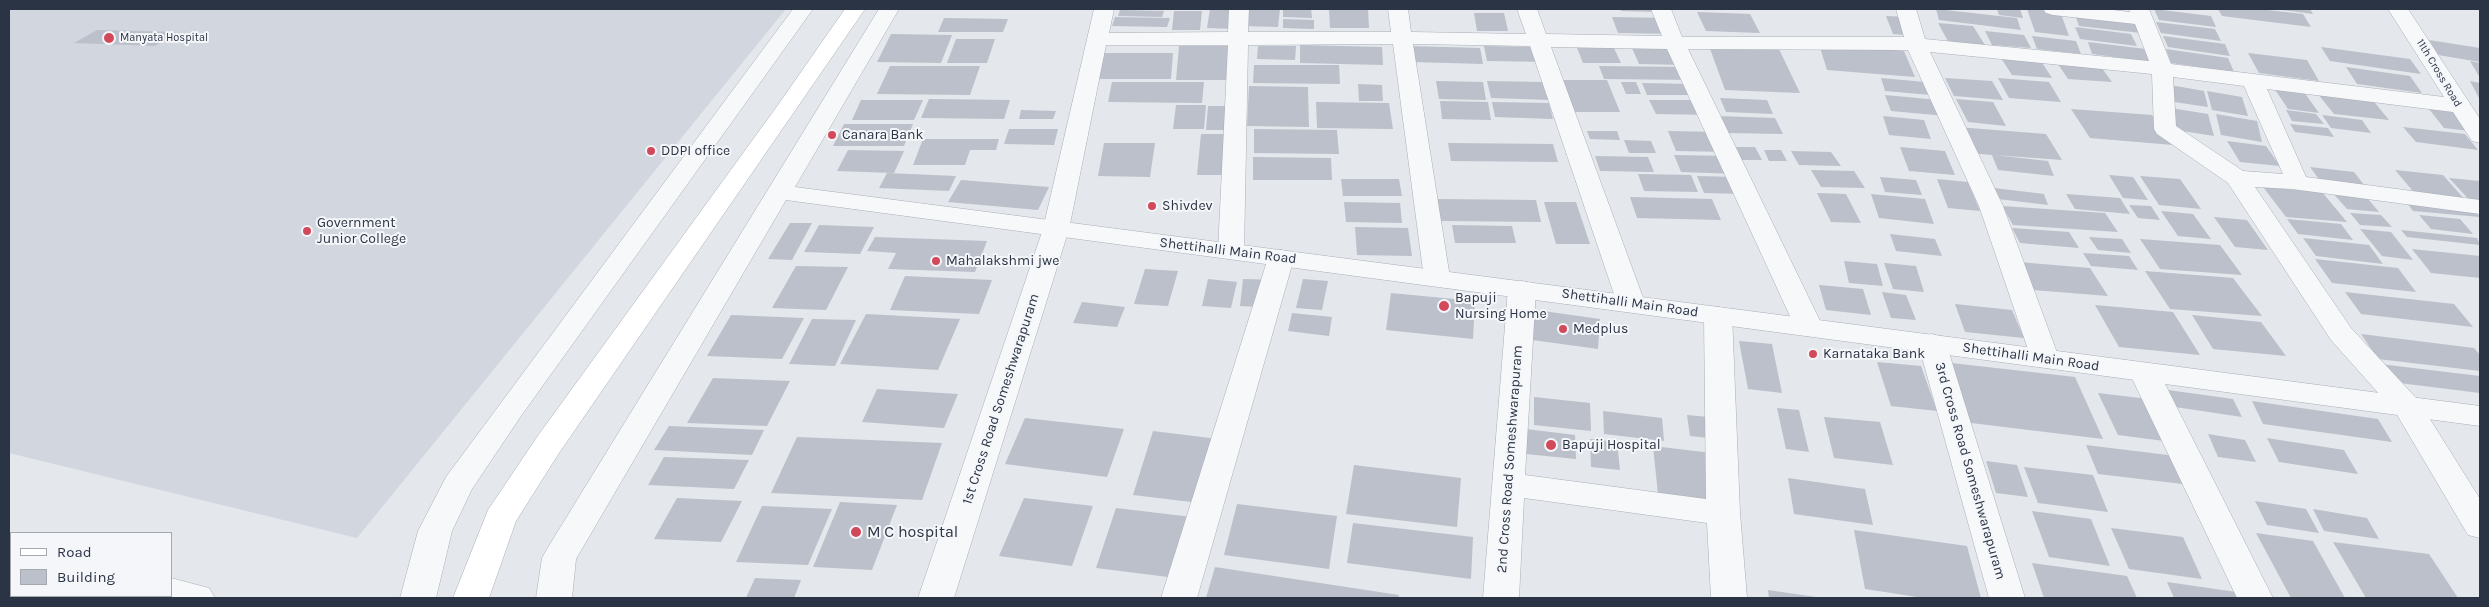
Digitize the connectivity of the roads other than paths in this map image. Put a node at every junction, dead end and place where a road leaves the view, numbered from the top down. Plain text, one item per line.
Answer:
1 (803, 9) edge
2 (855, 9) edge
3 (890, 9) edge
4 (1104, 9) edge
5 (1240, 9) edge
6 (1398, 9) edge
7 (1527, 9) edge
8 (1662, 9) edge
9 (1906, 9) edge
10 (2053, 9) edge
11 (2398, 9) edge
12 (2142, 14) edge
13 (1239, 38) junction
14 (1402, 38) junction
15 (1098, 39) junction
16 (1536, 40) junction
17 (1674, 42) junction
18 (1916, 44) junction
19 (2162, 69) junction
20 (2252, 80) junction
21 (2459, 106) junction
22 (2480, 136) edge
23 (2237, 178) junction
24 (2292, 182) junction
25 (779, 192) junction
26 (2480, 207) edge
27 (1056, 229) junction
28 (1232, 251) junction
29 (1282, 258) junction
30 (1437, 278) junction
31 (1522, 289) junction
32 (1631, 303) junction
33 (1718, 315) junction
34 (1809, 327) junction
35 (1932, 343) junction
36 (2045, 358) junction
37 (2144, 372) junction
38 (2407, 407) junction
39 (2480, 416) edge
40 (1509, 484) junction
41 (1723, 513) junction
42 (2480, 526) edge
43 (172, 591) edge
44 (197, 598) edge
45 (418, 598) edge
46 (471, 598) edge
47 (554, 598) edge
48 (936, 598) edge
49 (1178, 598) edge
50 (1501, 598) edge
51 (1729, 598) edge
52 (2008, 598) edge
53 (2255, 598) edge

1 - 45 street
2 - 46 main road
3 - 25 street
4 - 15 street, 1st Cross Road Someshwarapuram
5 - 13 street
6 - 14 street
7 - 16 street
8 - 17 street
9 - 18 street
10 - 12 street
11 - 21 street, 11th Cross Road
12 - 19 street
13 - 14 street
13 - 15 street
13 - 28 street
14 - 16 street
14 - 30 street
15 - 27 street, 1st Cross Road Someshwarapuram
16 - 17 street
16 - 32 street
17 - 18 street
17 - 34 street
18 - 19 street
18 - 36 street
19 - 20 street
19 - 23 street
20 - 21 street
20 - 24 street
21 - 22 street, 11th Cross Road
23 - 24 street
23 - 38 street
24 - 26 street
25 - 27 street, Shettihalli Main Road
25 - 47 street
27 - 28 street, Shettihalli Main Road
27 - 48 street, 1st Cross Road Someshwarapuram
28 - 29 street, Shettihalli Main Road
29 - 30 street, Shettihalli Main Road
29 - 49 street
30 - 31 street, Shettihalli Main Road
31 - 32 street, Shettihalli Main Road
31 - 40 street, 2nd Cross Road Someshwarapuram
32 - 33 street, Shettihalli Main Road
33 - 34 street, Shettihalli Main Road
33 - 41 street
34 - 35 street, Shettihalli Main Road
35 - 36 street, Shettihalli Main Road
35 - 52 street, 3rd Cross Road Someshwarapuram
36 - 37 street, Shettihalli Main Road
37 - 38 street, Shettihalli Main Road
37 - 53 street
38 - 39 street, Shettihalli Main Road
38 - 42 street
40 - 41 street
40 - 50 street, 2nd Cross Road Someshwarapuram
41 - 51 street
43 - 44 street

